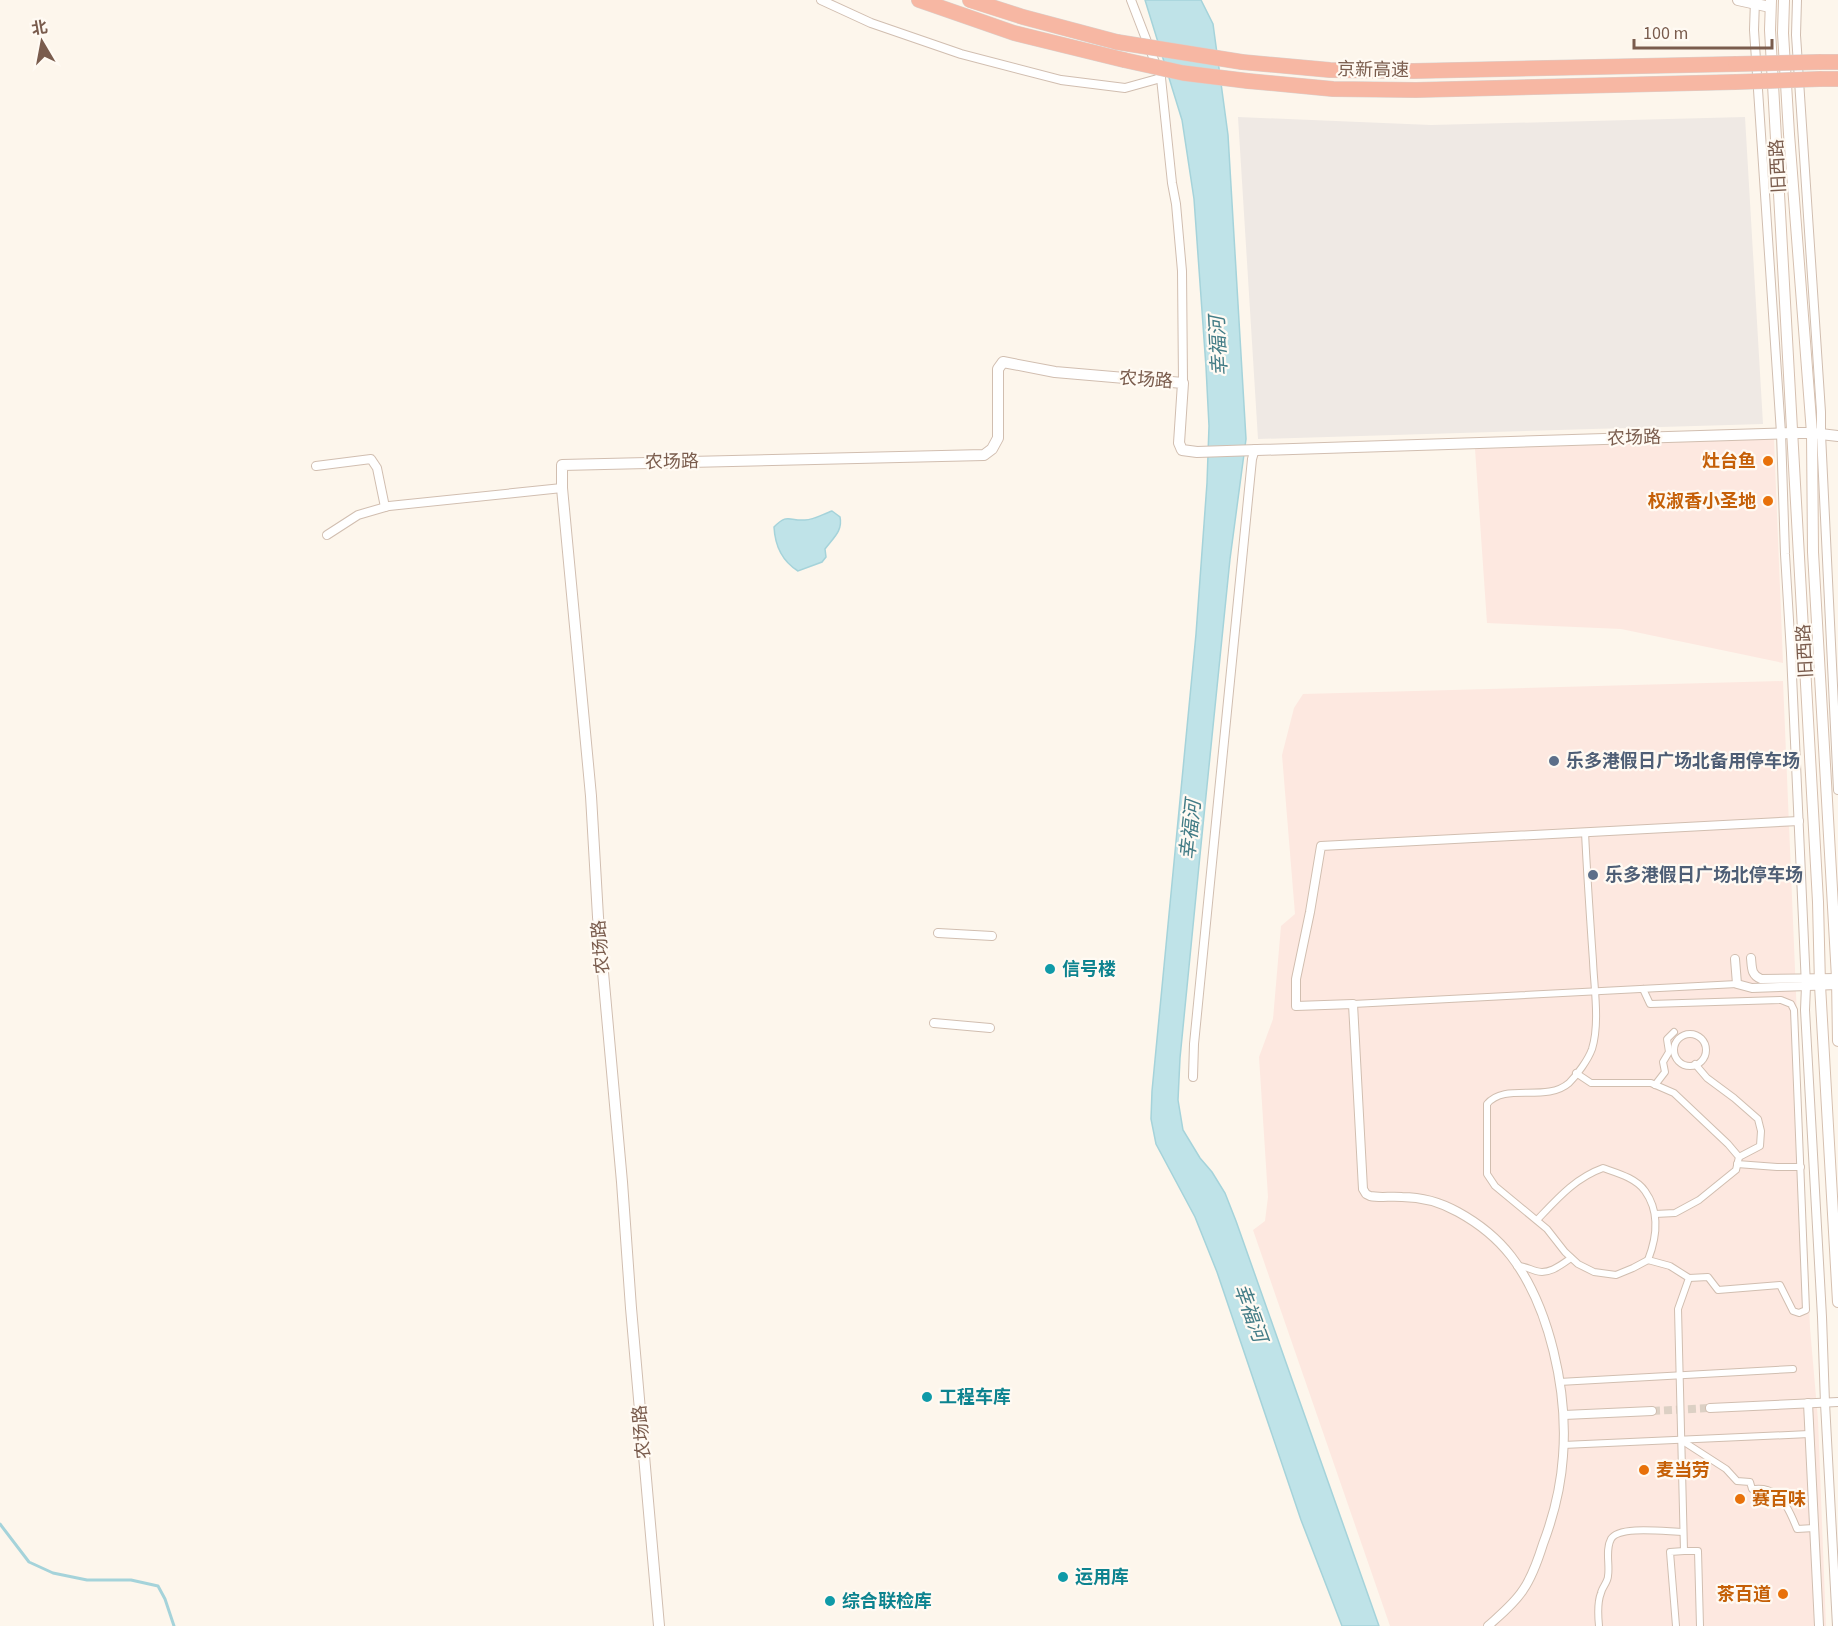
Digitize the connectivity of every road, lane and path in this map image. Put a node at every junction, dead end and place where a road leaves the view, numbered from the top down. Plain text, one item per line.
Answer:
1 (821, 0) edge
2 (920, 0) edge
3 (970, 0) edge
4 (1131, 0) edge
5 (1738, 0) edge
6 (1785, 0) edge
7 (1797, 0) edge
8 (1755, 2) edge
9 (1771, 4) edge
10 (1838, 62) edge
11 (1161, 78) junction
12 (1838, 79) edge
13 (1183, 382) junction
14 (1780, 433) junction
15 (1793, 433) junction
16 (1816, 434) junction
17 (1838, 436) edge
18 (1253, 449) junction
19 (316, 466) dead end
20 (562, 488) junction
21 (385, 507) junction
22 (327, 535) dead end
23 (1838, 790) edge
24 (1799, 822) junction
25 (1585, 832) junction
26 (1818, 902) junction
27 (1835, 902) edge
28 (938, 933) dead end
29 (992, 936) dead end
30 (1751, 958) dead end
31 (1735, 959) dead end
32 (1806, 982) junction
33 (1820, 982) junction
34 (1837, 982) edge
35 (1737, 984) junction
36 (1643, 989) junction
37 (1595, 992) junction
38 (1353, 1004) junction
39 (934, 1023) dead end
40 (990, 1028) dead end
41 (1674, 1032) dead end
42 (1838, 1041) edge
43 (1671, 1047) junction
44 (1695, 1064) junction
45 (1576, 1073) junction
46 (1193, 1077) dead end
47 (1655, 1085) junction
48 (1738, 1160) junction
49 (1801, 1167) junction
50 (1655, 1214) junction
51 (1537, 1220) junction
52 (1571, 1257) junction
53 (1648, 1260) junction
54 (1517, 1266) junction
55 (1689, 1278) junction
56 (1838, 1302) edge
57 (1793, 1369) dead end
58 (1679, 1376) junction
59 (1559, 1382) junction
60 (1825, 1402) junction
61 (1838, 1402) edge
62 (1808, 1403) junction
63 (1710, 1408) tunnel mouth
64 (1652, 1411) tunnel mouth
65 (1563, 1415) junction
66 (1809, 1434) junction
67 (1681, 1440) junction
68 (1563, 1445) junction
69 (1814, 1528) junction
70 (1683, 1532) junction
71 (1684, 1551) junction
72 (659, 1626) edge
73 (1488, 1626) edge
74 (1599, 1626) edge
75 (1676, 1626) edge
76 (1700, 1626) edge
77 (1820, 1626) edge
78 (1837, 1626) edge

1 - 11 street
2 - 12 highway, 京新高速, bridge
3 - 10 highway, 京新高速, bridge
4 - 11 street
5 - 8 street
6 - 16 street, 旧西路
7 - 16 street
8 - 9 street
8 - 14 street
9 - 15 street, 旧西路
11 - 13 street
13 - 18 street, 农场路
13 - 20 street, 农场路
14 - 15 street, 农场路
14 - 18 street, 农场路
14 - 24 street
15 - 16 street, 农场路
15 - 26 street, 旧西路
16 - 17 street, 农场路
16 - 23 street
16 - 27 street, 旧西路
18 - 46 street
19 - 21 street
20 - 21 street
20 - 72 street, 农场路
21 - 22 street
24 - 25 street
24 - 32 street
25 - 37 street
25 - 38 street
26 - 27 street
26 - 33 street, 旧西路
27 - 34 street, 旧西路
28 - 29 street
30 - 32 street
31 - 35 street
32 - 33 street
32 - 35 street
32 - 60 street
33 - 34 street
33 - 56 street, 旧西路
34 - 42 street, 旧西路
35 - 36 street
36 - 37 street
36 - 49 street
37 - 38 street
37 - 45 street
38 - 54 street
39 - 40 street
41 - 43 street
43 - 44 street
43 - 44 street
43 - 47 street
44 - 48 street
45 - 47 street
45 - 51 street
47 - 48 street
48 - 49 street
48 - 50 street
49 - 55 street
50 - 51 street
50 - 53 street
51 - 52 street
52 - 53 street
52 - 54 street
53 - 55 street
54 - 59 street
55 - 58 street
57 - 58 street
58 - 59 street
58 - 67 street
59 - 65 street
60 - 61 street
60 - 62 street
60 - 78 street
62 - 63 street
62 - 66 street
64 - 65 street
65 - 68 street
66 - 67 street
66 - 69 street
67 - 68 street
67 - 69 street
67 - 70 street
68 - 73 street
69 - 77 street
70 - 71 street
70 - 74 street
71 - 75 street
71 - 76 street

